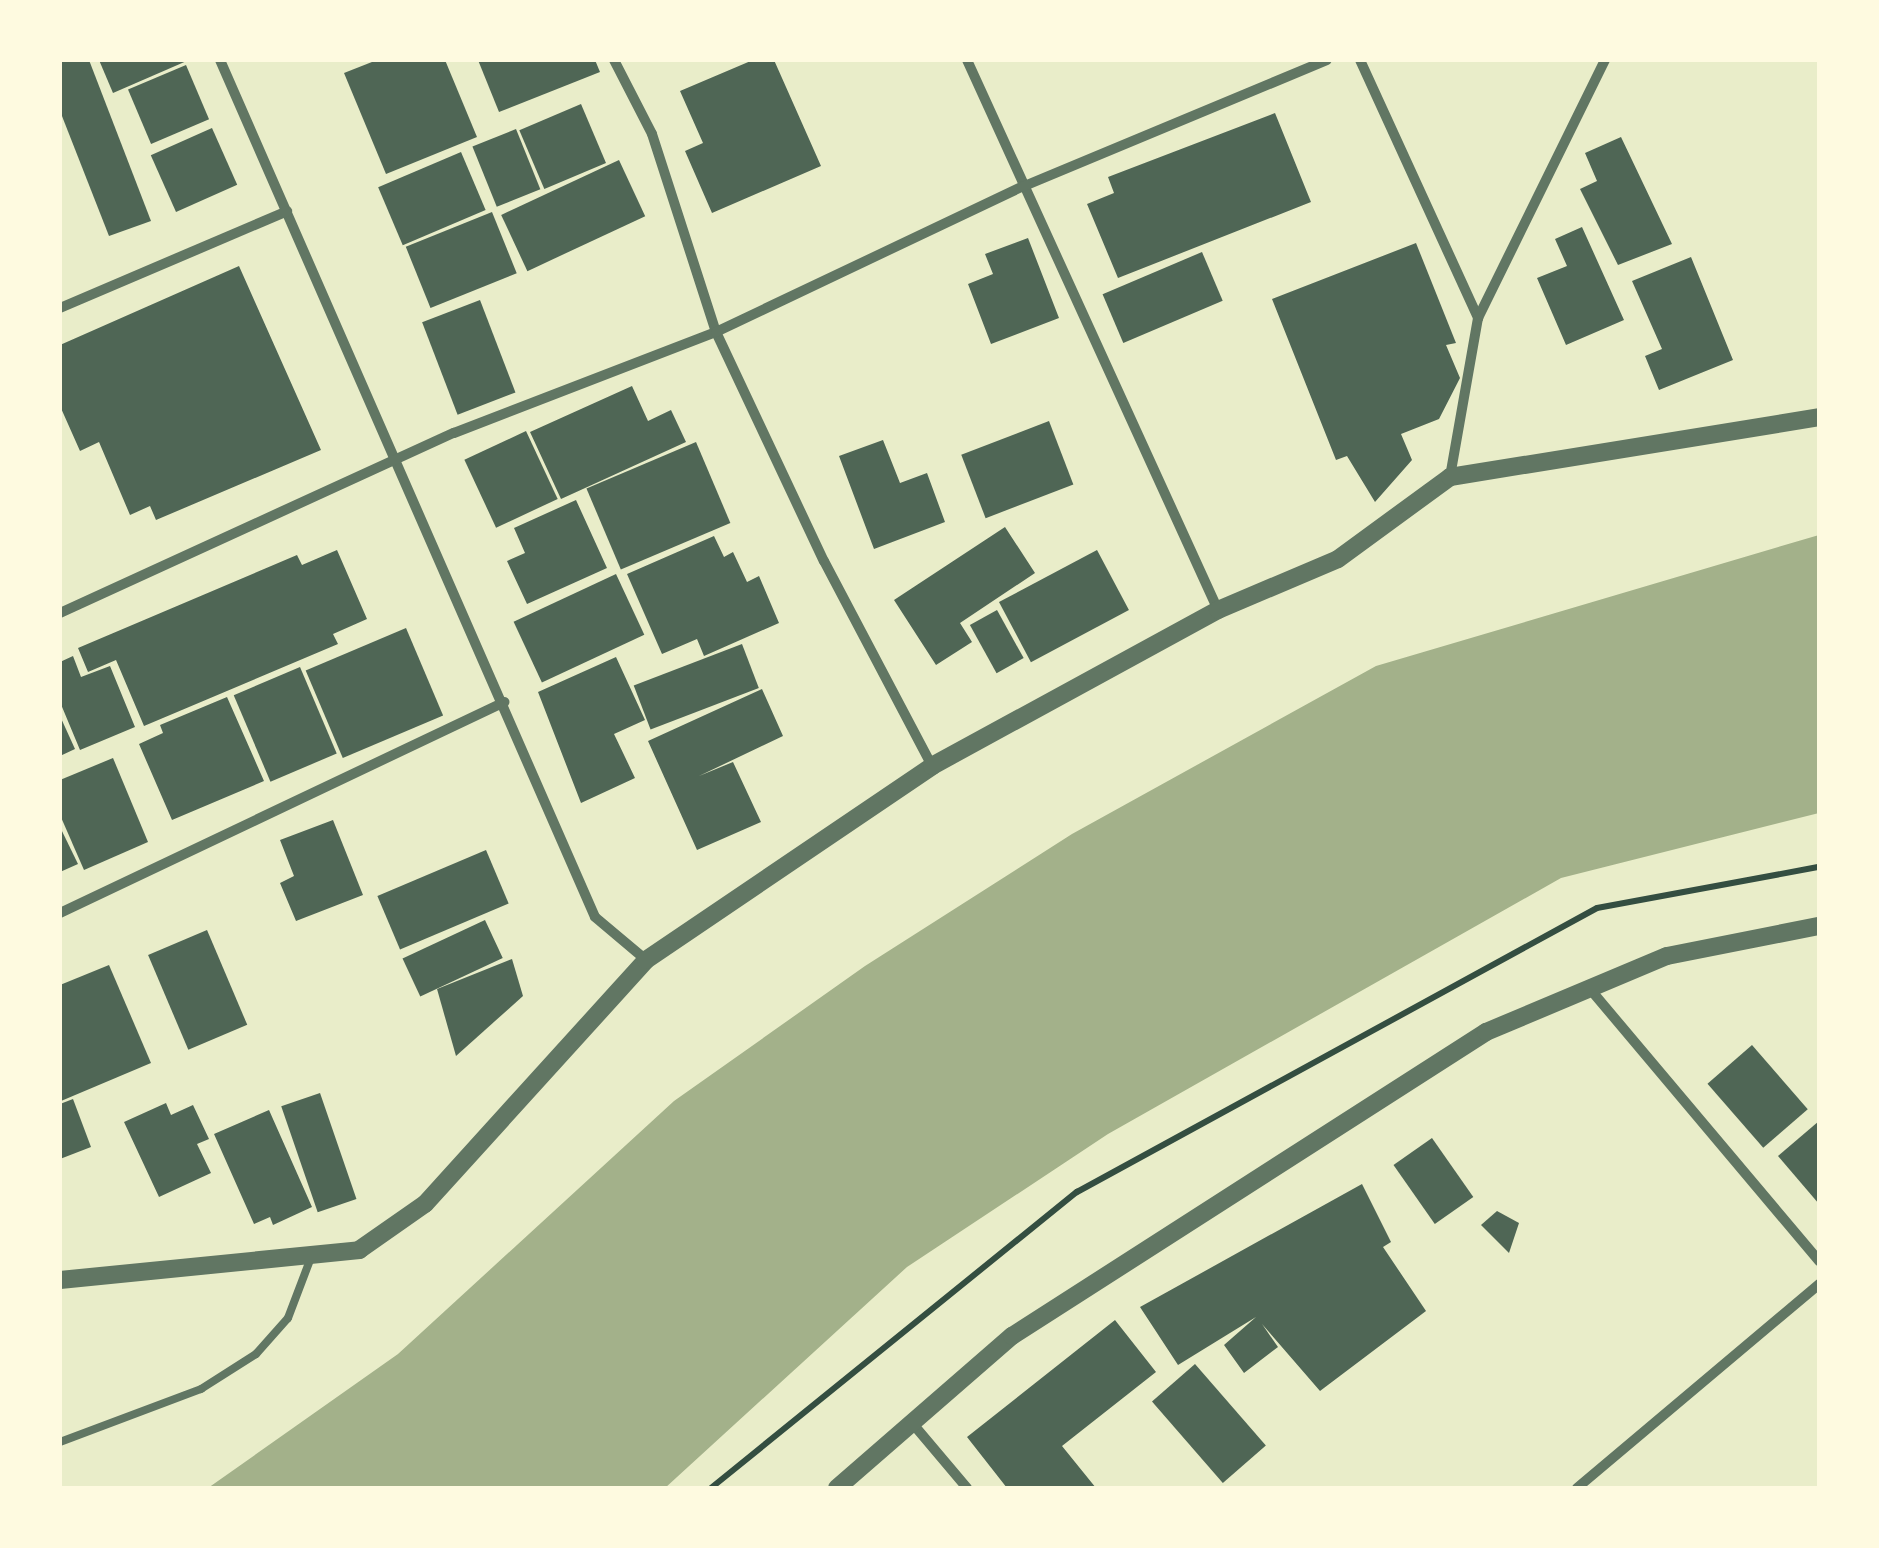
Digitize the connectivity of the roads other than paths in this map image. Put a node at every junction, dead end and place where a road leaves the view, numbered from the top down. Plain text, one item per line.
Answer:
1 (220, 60) edge
2 (614, 60) edge
3 (967, 60) edge
4 (1327, 60) edge
5 (1360, 60) edge
6 (1605, 60) edge
7 (1022, 187) junction
8 (287, 211) junction
9 (60, 308) edge
10 (1478, 318) junction
11 (716, 332) junction
12 (1819, 417) edge
13 (395, 464) junction
14 (1450, 477) junction
15 (1218, 610) junction
16 (60, 613) edge
17 (504, 702) junction
18 (932, 766) junction
19 (60, 914) edge
20 (1819, 926) edge
21 (646, 960) junction
22 (1590, 988) junction
23 (310, 1260) junction
24 (1819, 1262) edge
25 (60, 1280) edge
26 (1819, 1284) edge
27 (913, 1424) junction
28 (60, 1442) edge
29 (837, 1488) edge
30 (967, 1488) edge
31 (1577, 1488) edge

1 - 8 street
2 - 11 street
3 - 7 street
4 - 7 street
5 - 10 street
6 - 10 street
7 - 11 street
7 - 15 street
8 - 9 street
8 - 13 street
10 - 14 street
11 - 13 street
11 - 18 street
12 - 14 street
13 - 16 street
13 - 17 street
14 - 15 street
15 - 18 street
17 - 19 street
17 - 21 street
18 - 21 street
20 - 22 street
21 - 23 street
22 - 24 street
22 - 27 street
23 - 25 street
23 - 28 lane
26 - 31 street
27 - 29 street
27 - 30 street

